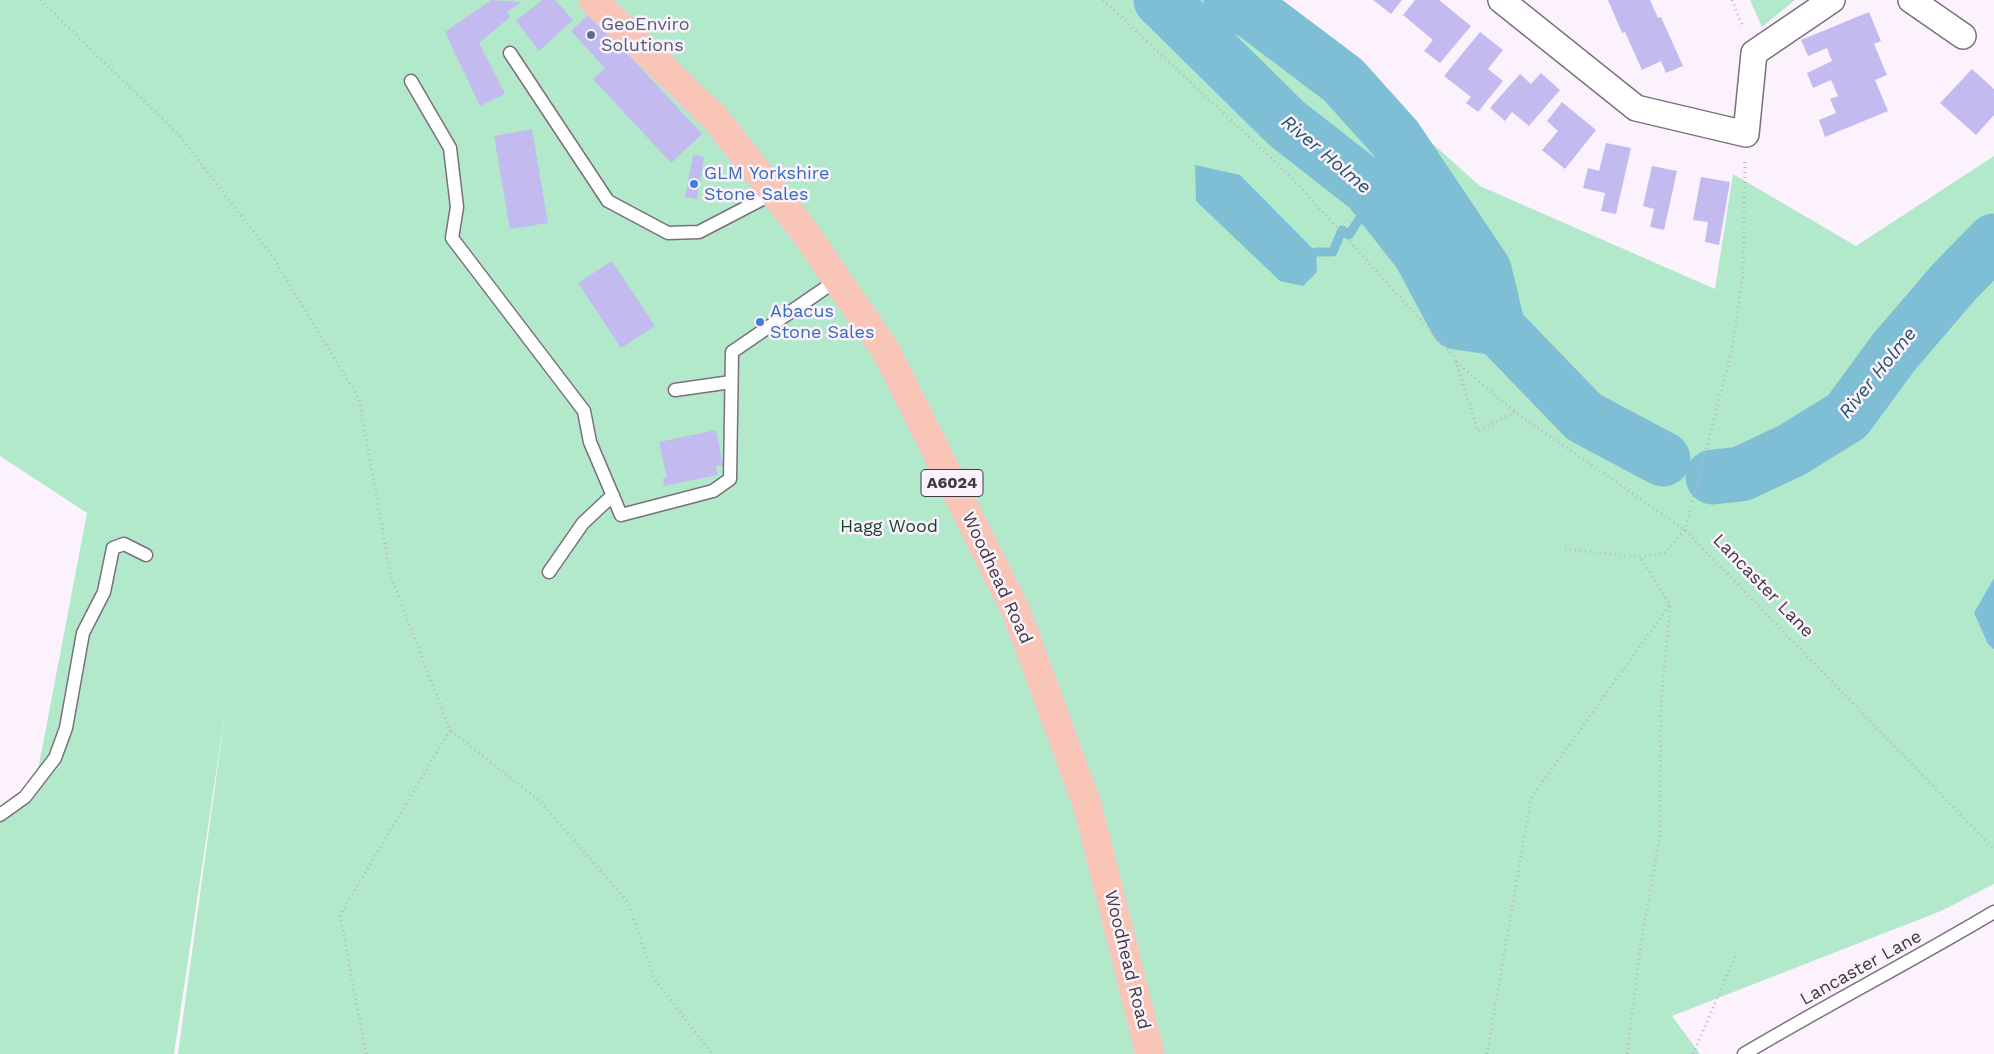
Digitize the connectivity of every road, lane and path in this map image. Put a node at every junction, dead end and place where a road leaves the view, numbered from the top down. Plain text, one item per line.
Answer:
1 (40, 0) edge
2 (593, 0) edge
3 (1103, 0) edge
4 (1501, 0) edge
5 (1832, 0) edge
6 (1911, 0) edge
7 (1963, 36) dead end
8 (510, 53) dead end
9 (410, 81) dead end
10 (1746, 134) junction
11 (774, 193) junction
12 (837, 280) junction
13 (1456, 362) junction
14 (731, 382) junction
15 (675, 390) dead end
16 (1515, 412) junction
17 (613, 495) junction
18 (1685, 530) junction
19 (1565, 549) dead end
20 (146, 555) dead end
21 (1640, 557) junction
22 (549, 572) dead end
23 (1670, 606) junction
24 (450, 730) junction
25 (0, 815) edge
26 (1994, 849) edge
27 (1994, 912) edge
28 (1736, 955) dead end
29 (366, 1054) edge
30 (712, 1054) edge
31 (1150, 1054) edge
32 (1486, 1054) edge
33 (1627, 1054) edge
34 (1692, 1054) edge
35 (1744, 1054) edge

1 - 24 path
2 - 11 main road, Woodhead Road / A6024
3 - 13 path
4 - 10 street
5 - 10 street
6 - 7 street
8 - 11 lane
9 - 17 lane
10 - 18 path
11 - 12 main road, Woodhead Road / A6024
12 - 14 lane
12 - 31 main road, Woodhead Road / A6024
13 - 16 path, Lancaster Lane
13 - 16 path
14 - 15 lane
14 - 17 lane
16 - 18 path, Lancaster Lane
17 - 22 lane
18 - 21 path
18 - 26 path, Lancaster Lane
19 - 21 path
20 - 25 lane
21 - 23 path
23 - 32 path
23 - 33 path
24 - 29 path
24 - 30 path
27 - 35 lane, Lancaster Lane
28 - 34 path

